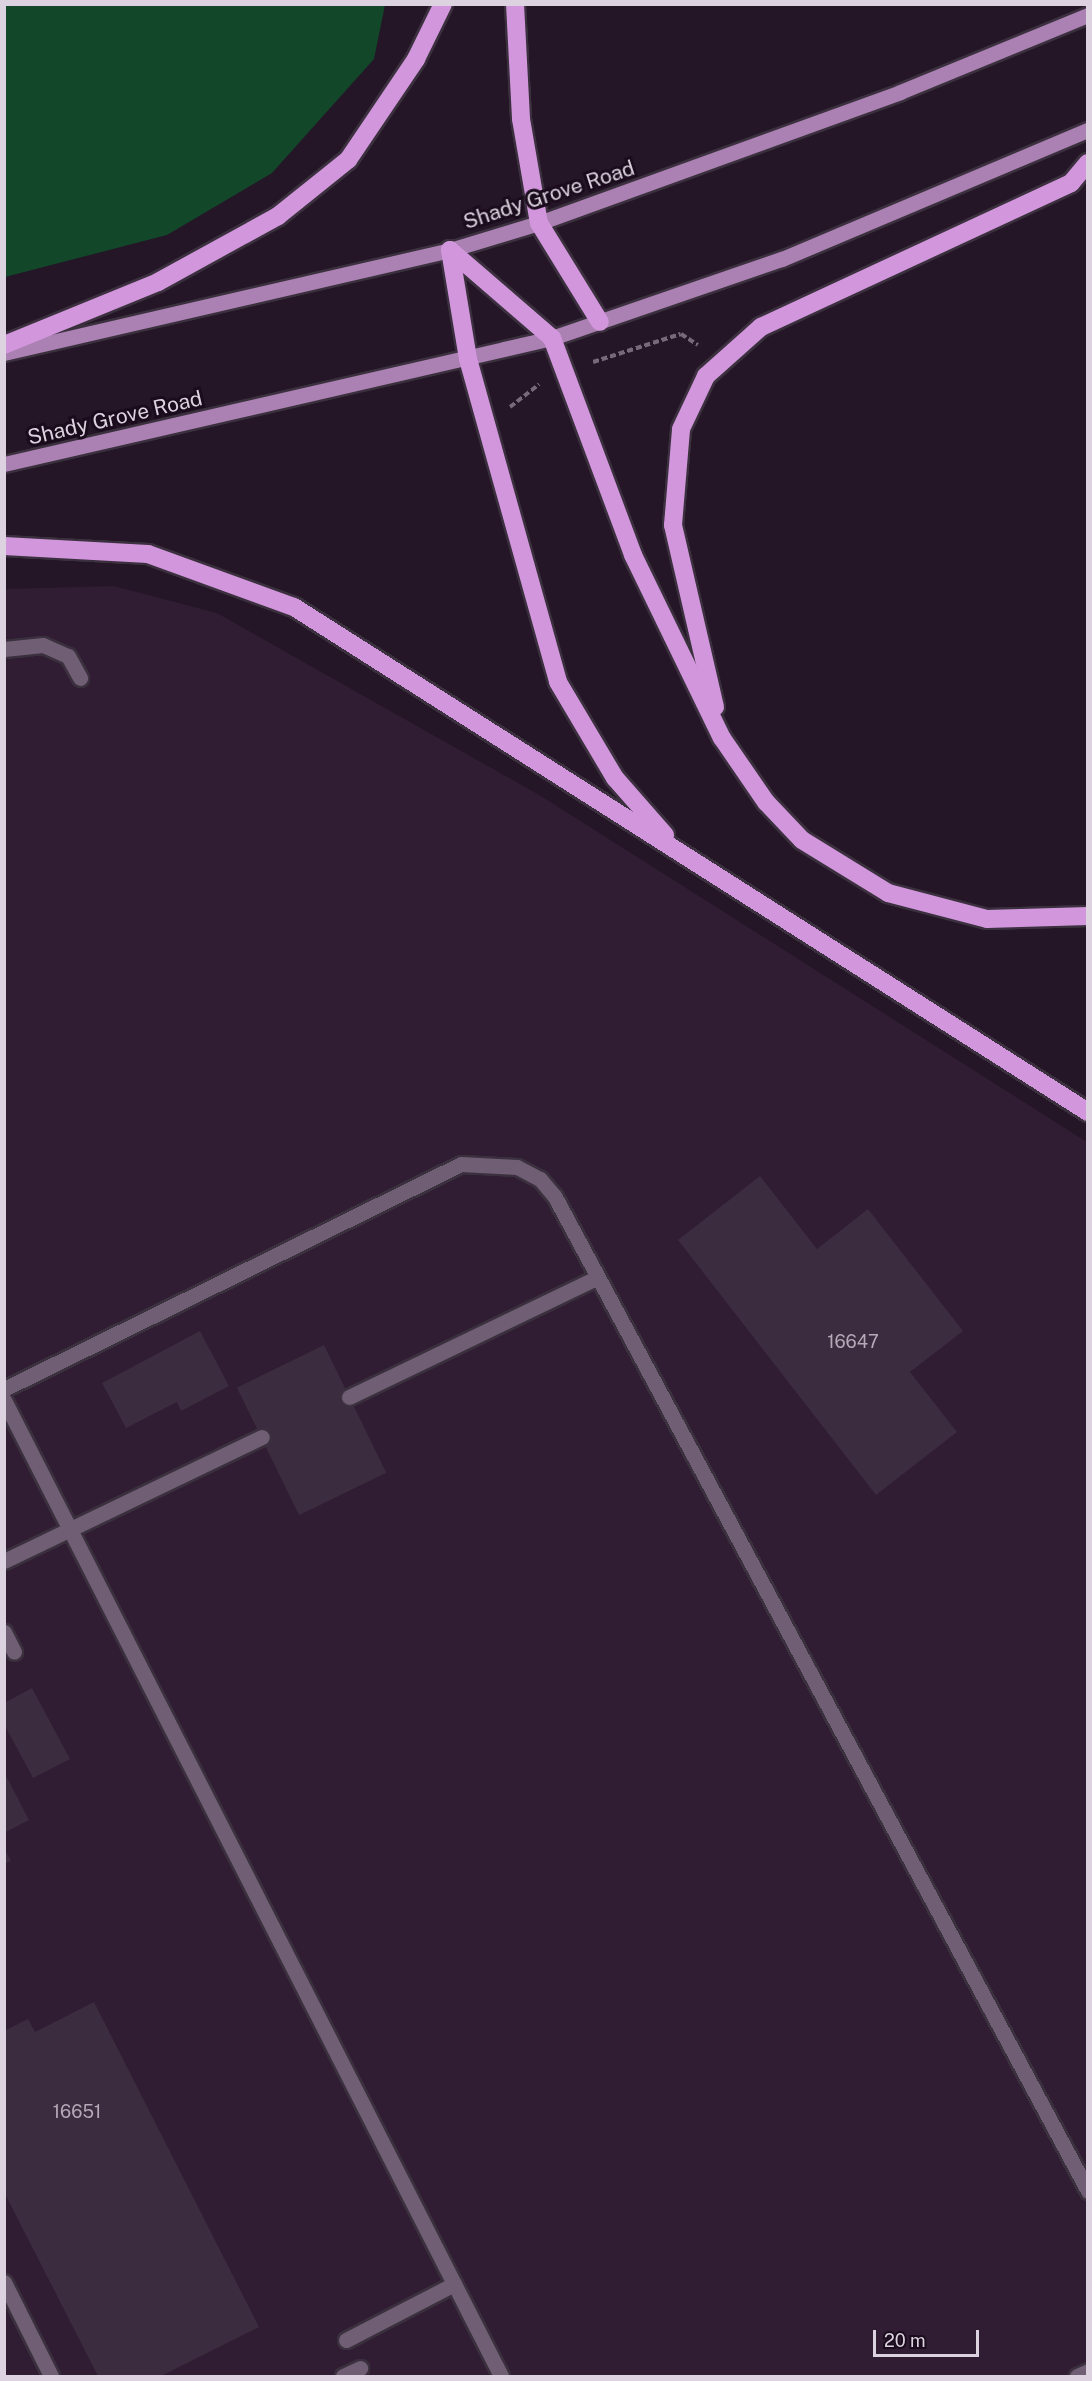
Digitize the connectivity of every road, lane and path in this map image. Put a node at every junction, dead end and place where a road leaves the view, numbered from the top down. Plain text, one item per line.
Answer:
1 (443, 4) edge
2 (515, 4) edge
3 (1088, 15) edge
4 (1088, 130) edge
5 (1088, 163) edge
6 (539, 223) junction
7 (450, 250) junction
8 (600, 322) junction
9 (552, 338) junction
10 (4, 345) edge
11 (698, 345) dead end
12 (4, 352) edge
13 (468, 358) junction
14 (593, 362) dead end
15 (540, 383) dead end
16 (505, 411) dead end
17 (4, 464) edge
18 (4, 546) edge
19 (4, 649) edge
20 (80, 678) dead end
21 (722, 738) junction
22 (680, 852) junction
23 (1088, 916) edge
24 (1088, 1112) edge
25 (598, 1277) junction
26 (4, 1389) edge
27 (349, 1397) dead end
28 (4, 1400) edge
29 (262, 1437) dead end
30 (70, 1529) junction
31 (4, 1562) edge
32 (4, 1632) edge
33 (14, 1652) dead end
34 (1088, 2191) edge
35 (4, 2282) edge
36 (454, 2284) junction
37 (346, 2340) dead end
38 (360, 2368) dead end
39 (1088, 2371) edge
40 (51, 2376) edge
41 (343, 2376) edge
42 (501, 2376) edge
43 (1077, 2376) edge

1 - 10 highway
2 - 6 highway
3 - 6 main road, Shady Grove Road
4 - 8 main road, Shady Grove Road
5 - 21 highway
6 - 7 main road, Shady Grove Road
6 - 8 highway
7 - 9 highway
7 - 12 main road, Shady Grove Road
7 - 13 highway
8 - 9 main road, Shady Grove Road
9 - 13 main road, Shady Grove Road
9 - 21 highway
11 - 14 path
13 - 17 main road, Shady Grove Road
13 - 22 highway
15 - 16 path
18 - 22 highway
19 - 20 lane
21 - 23 highway
22 - 24 highway
25 - 26 lane
25 - 27 lane
25 - 34 lane
28 - 30 lane
29 - 30 lane
30 - 31 lane
30 - 36 lane
32 - 33 lane
35 - 40 lane
36 - 37 lane
36 - 42 lane
38 - 41 lane
39 - 43 lane

